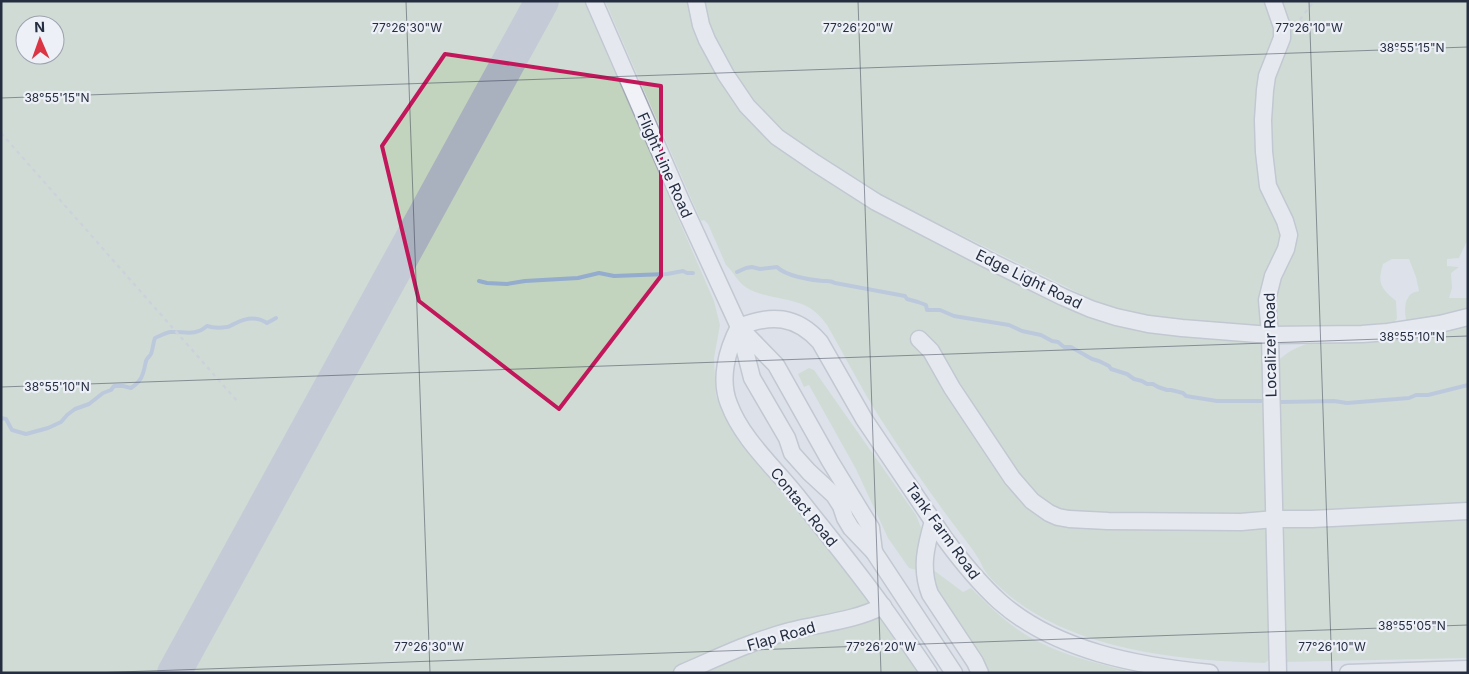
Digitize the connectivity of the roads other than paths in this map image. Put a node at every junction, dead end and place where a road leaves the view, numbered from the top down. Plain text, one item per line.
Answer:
1 (594, 1) edge
2 (696, 1) edge
3 (1273, 1) edge
4 (1468, 317) edge
5 (739, 327) junction
6 (1270, 335) junction
7 (919, 339) dead end
8 (1468, 511) edge
9 (1274, 519) junction
10 (933, 521) junction
11 (874, 552) junction
12 (883, 606) junction
13 (1468, 669) edge
14 (682, 673) edge
15 (929, 673) edge
16 (954, 673) edge
17 (980, 673) edge
18 (1210, 673) edge
19 (1278, 673) edge
20 (1348, 673) edge

1 - 5 lane, Flight Line Road
2 - 6 lane, Edge Light Road
3 - 6 lane, Localizer Road
4 - 6 lane, Edge Light Road
5 - 10 lane, Tank Farm Road
5 - 11 lane, Flight Line Road
5 - 11 lane, Flight Line Road
5 - 12 lane, Contact Road
6 - 9 lane, Localizer Road
7 - 9 lane
8 - 9 lane
9 - 19 lane, Localizer Road
10 - 17 lane
10 - 18 lane, Tank Farm Road
11 - 16 lane, Flight Line Road
12 - 14 lane, Flap Road
12 - 15 lane, Contact Road
13 - 20 lane

